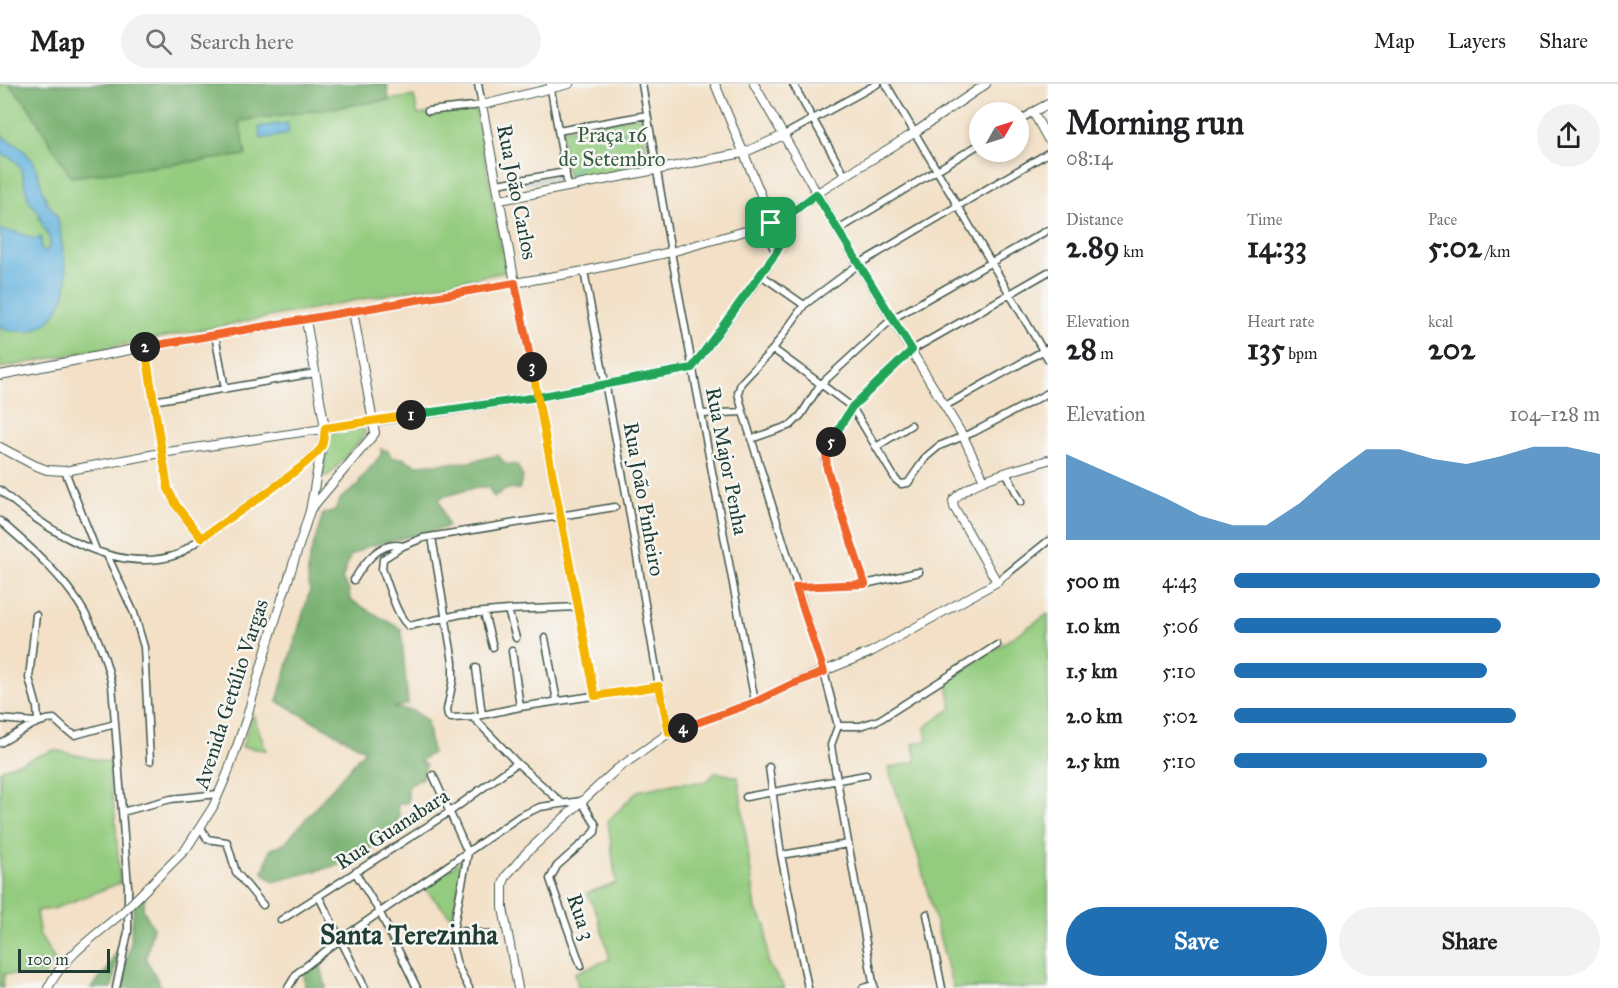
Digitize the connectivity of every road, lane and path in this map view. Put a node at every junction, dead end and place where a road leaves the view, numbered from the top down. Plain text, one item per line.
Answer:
1 (478, 84) edge
2 (569, 84) edge
3 (642, 84) edge
4 (715, 84) edge
5 (754, 84) edge
6 (793, 84) edge
7 (877, 84) edge
8 (886, 84) edge
9 (986, 84) edge
10 (550, 86) edge
11 (976, 87) edge
12 (1048, 104) edge
13 (482, 105) junction
14 (429, 111) dead end
15 (1034, 112) junction
16 (647, 115) junction
17 (1029, 115) edge
18 (813, 118) junction
19 (558, 131) junction
20 (914, 133) junction
21 (784, 135) junction
22 (1048, 139) edge
23 (969, 150) edge
24 (743, 153) junction
25 (1048, 153) edge
26 (936, 170) junction
27 (658, 171) junction
28 (566, 172) junction
29 (845, 176) junction
30 (497, 184) junction
31 (568, 187) junction
32 (816, 194) junction
33 (500, 200) junction
34 (957, 206) junction
35 (785, 218) junction
36 (767, 224) junction
37 (838, 230) junction
38 (1048, 230) edge
39 (781, 243) junction
40 (671, 252) junction
41 (776, 253) junction
42 (992, 262) junction
43 (859, 264) junction
44 (584, 271) junction
45 (1048, 272) edge
46 (761, 275) junction
47 (515, 283) junction
48 (1009, 293) junction
49 (804, 305) junction
50 (353, 311) junction
51 (892, 319) junction
52 (306, 320) junction
53 (215, 335) junction
54 (145, 347) junction
55 (773, 350) junction
56 (912, 350) junction
57 (1046, 350) edge
58 (1048, 359) edge
59 (692, 368) junction
60 (315, 373) junction
61 (0, 375) edge
62 (604, 384) junction
63 (820, 385) junction
64 (225, 389) junction
65 (1048, 393) edge
66 (538, 397) junction
67 (153, 401) junction
68 (945, 406) junction
69 (852, 407) junction
70 (743, 412) junction
71 (701, 414) junction
72 (385, 419) junction
73 (373, 421) junction
74 (910, 425) dead end
75 (325, 428) junction
76 (375, 433) junction
77 (963, 436) junction
78 (751, 438) junction
79 (0, 447) edge
80 (322, 447) junction
81 (876, 447) junction
82 (161, 453) junction
83 (1048, 460) edge
84 (65, 471) junction
85 (1006, 474) junction
86 (316, 478) junction
87 (984, 480) junction
88 (331, 485) junction
89 (0, 490) edge
90 (1021, 502) dead end
91 (615, 507) dead end
92 (310, 511) junction
93 (560, 516) junction
94 (0, 521) edge
95 (432, 537) junction
96 (201, 538) junction
97 (1048, 541) edge
98 (403, 546) junction
99 (96, 551) junction
100 (107, 555) junction
101 (919, 572) dead end
102 (354, 580) dead end
103 (997, 582) junction
104 (865, 584) junction
105 (796, 587) junction
106 (578, 606) junction
107 (508, 610) junction
108 (484, 613) junction
109 (36, 615) dead end
110 (445, 617) junction
111 (516, 638) dead end
112 (545, 638) dead end
113 (997, 645) dead end
114 (492, 647) dead end
115 (512, 651) dead end
116 (476, 668) dead end
117 (824, 672) junction
118 (659, 686) junction
119 (595, 696) junction
120 (557, 701) junction
121 (755, 702) junction
122 (520, 707) junction
123 (482, 715) junction
124 (473, 717) junction
125 (0, 719) edge
126 (36, 722) junction
127 (115, 724) junction
128 (838, 726) junction
129 (669, 733) junction
130 (0, 742) edge
131 (150, 761) dead end
132 (517, 763) junction
133 (769, 767) dead end
134 (433, 775) dead end
135 (866, 775) dead end
136 (836, 780) junction
137 (771, 792) junction
138 (218, 794) junction
139 (746, 797) dead end
140 (581, 801) junction
141 (562, 803) junction
142 (451, 811) junction
143 (122, 812) junction
144 (201, 827) junction
145 (848, 844) junction
146 (468, 853) junction
147 (781, 855) junction
148 (355, 872) junction
149 (319, 897) junction
150 (263, 906) dead end
151 (379, 911) junction
152 (927, 914) dead end
153 (281, 920) dead end
154 (453, 930) junction
155 (488, 934) dead end
156 (341, 939) junction
157 (581, 966) dead end
158 (874, 987) edge
159 (48, 988) edge
160 (116, 988) edge
161 (288, 988) edge
162 (365, 988) edge
163 (417, 988) edge
164 (469, 988) edge
165 (518, 988) edge
166 (808, 988) edge
167 (863, 988) edge
168 (942, 988) edge

1 - 13 street, Rua João Carlos
2 - 10 street
3 - 16 street, Rua Major Penha
4 - 24 street
5 - 21 street
6 - 18 street
7 - 18 street
8 - 20 street
9 - 11 street
10 - 13 street
10 - 19 street
11 - 20 street
12 - 15 street
13 - 14 street
13 - 30 street, Rua João Carlos
15 - 17 street
15 - 22 street
16 - 19 street
16 - 27 street, Rua Major Penha
18 - 21 street
18 - 29 street
19 - 28 street
20 - 26 street
20 - 29 street
21 - 24 street
21 - 32 street
23 - 26 street
24 - 27 street
24 - 36 street
25 - 34 street
26 - 34 street
26 - 37 street
27 - 31 street
27 - 40 street, Rua Major Penha
28 - 30 street
28 - 31 street
29 - 32 street
30 - 33 street, Rua João Carlos
31 - 33 street
32 - 35 street
32 - 37 street
33 - 47 street, Rua João Carlos
34 - 42 street
34 - 43 street
35 - 36 street
35 - 39 street
36 - 39 street
36 - 40 street
36 - 41 street
37 - 43 street
38 - 42 street
39 - 41 street
40 - 44 street
40 - 59 street, Rua Major Penha
41 - 46 street
42 - 48 street
42 - 51 street
43 - 49 street
43 - 51 street
44 - 47 street
44 - 62 street, Rua João Pinheiro
45 - 48 street
46 - 49 street
46 - 59 street
47 - 50 street
47 - 66 street, Rua João Carlos
48 - 56 street
48 - 57 street
49 - 55 street
50 - 52 street
50 - 73 street
51 - 56 street
51 - 63 street
52 - 53 street
52 - 60 street
53 - 54 street
53 - 64 street
54 - 61 street
54 - 67 street
55 - 63 street
55 - 70 street
56 - 68 street
56 - 69 street
57 - 58 street
57 - 68 street
59 - 62 street
59 - 71 street, Rua Major Penha
60 - 64 street
60 - 75 street
62 - 66 street
62 - 118 street, Rua João Pinheiro
63 - 69 street
63 - 78 street
64 - 67 street
65 - 77 street
66 - 72 street
66 - 93 street, Rua João Carlos
67 - 82 street
68 - 77 street
69 - 81 street
69 - 104 street
70 - 71 street
70 - 78 street
71 - 121 street, Rua Major Penha
72 - 73 street
72 - 76 street
73 - 75 street
73 - 76 street
74 - 81 street
75 - 80 street
75 - 82 street
76 - 88 street
77 - 81 street
77 - 87 street
78 - 105 street
79 - 84 street
80 - 86 street
80 - 96 street
82 - 84 street
82 - 96 street
83 - 85 street
84 - 99 street
85 - 87 street
85 - 90 street
86 - 88 street
86 - 92 street
87 - 103 street
88 - 92 street
89 - 99 street
91 - 93 street
92 - 138 street, Avenida Getúlio Vargas
93 - 95 street
93 - 106 street, Rua João Carlos
94 - 127 street
95 - 98 street
95 - 110 street
96 - 100 street
97 - 103 street
98 - 102 street
98 - 110 street
99 - 100 street
100 - 131 street
101 - 104 street
103 - 117 street
104 - 105 street
105 - 117 street
106 - 107 street
106 - 119 street, Rua João Carlos
107 - 108 street
107 - 111 street
108 - 110 street
108 - 114 street
109 - 126 street
110 - 124 street
112 - 120 street
113 - 128 street
115 - 122 street
116 - 123 street
117 - 121 street
117 - 128 street
118 - 119 street
118 - 129 street, Rua João Pinheiro
119 - 120 street
120 - 122 street
121 - 129 street
122 - 123 street
123 - 124 street
124 - 132 street
125 - 126 street
126 - 127 street
126 - 130 street
127 - 143 street
128 - 136 street
129 - 140 street
132 - 141 street
132 - 142 street, Rua Guanabara
133 - 137 street
134 - 142 street
135 - 136 street
136 - 137 street
136 - 145 street
137 - 139 street
137 - 147 street
138 - 143 street
138 - 144 street, Avenida Getúlio Vargas
140 - 141 street
140 - 157 street, Rua 3
140 - 165 street
141 - 146 street
142 - 146 street
142 - 148 street, Rua Guanabara
143 - 160 street
144 - 150 street
144 - 159 street, Avenida Getúlio Vargas, bridge
145 - 147 street
145 - 158 street
146 - 151 street
146 - 154 street
147 - 166 street
148 - 149 street, Rua Guanabara
148 - 151 street
149 - 153 street, Rua Guanabara
149 - 156 street
151 - 156 street
151 - 163 street
152 - 168 street
154 - 155 street
154 - 164 street
156 - 161 street
156 - 162 street
158 - 167 street

